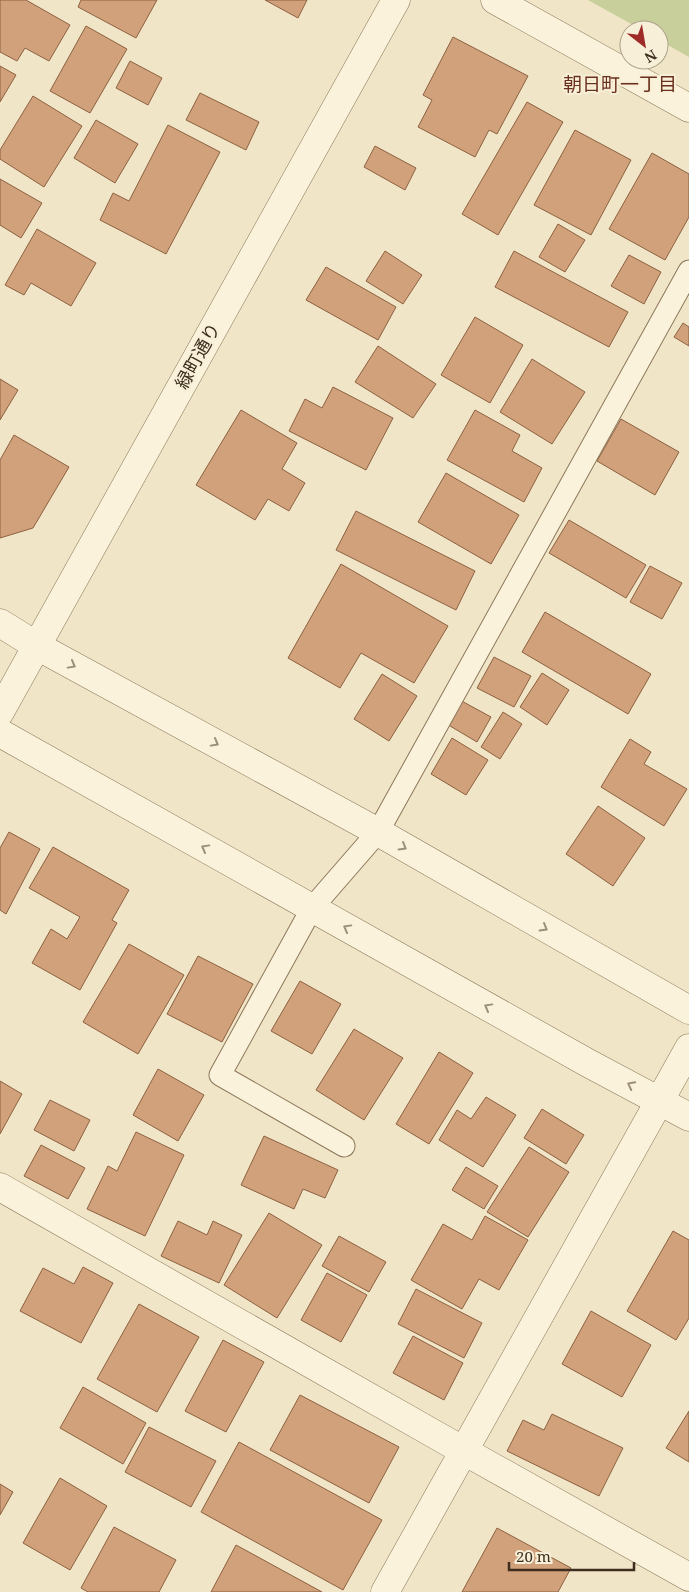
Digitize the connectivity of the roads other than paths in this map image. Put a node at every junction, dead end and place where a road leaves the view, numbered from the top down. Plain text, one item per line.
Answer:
1 (396, 0) edge
2 (495, 0) edge
3 (689, 108) edge
4 (689, 271) edge
5 (0, 623) edge
6 (37, 646) junction
7 (0, 712) edge
8 (0, 733) edge
9 (378, 832) junction
10 (312, 908) junction
11 (689, 1010) edge
12 (689, 1048) edge
13 (659, 1100) junction
14 (689, 1117) edge
15 (344, 1146) dead end
16 (0, 1188) edge
17 (464, 1452) junction
18 (689, 1577) edge
19 (385, 1592) edge

1 - 6 street, 緑町通り
2 - 3 street
4 - 9 lane
5 - 6 street
6 - 7 street, 緑町通り
6 -> 9 street
10 -> 8 street
9 - 10 lane
9 -> 11 street
13 -> 10 street
10 - 15 lane
12 - 13 street
13 - 14 street
13 - 17 street
16 - 17 street
17 - 18 street
17 - 19 street

